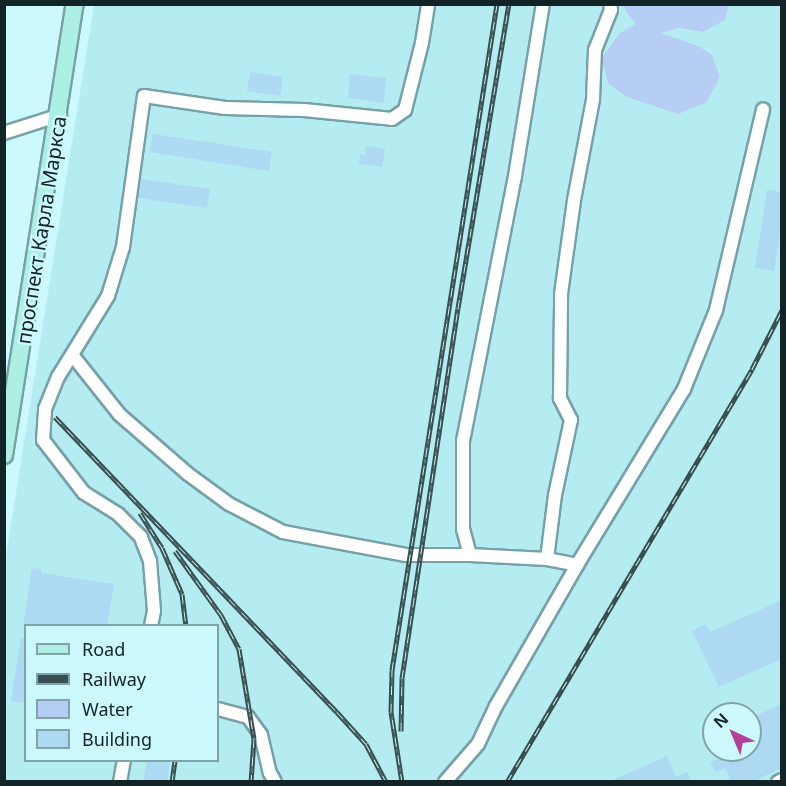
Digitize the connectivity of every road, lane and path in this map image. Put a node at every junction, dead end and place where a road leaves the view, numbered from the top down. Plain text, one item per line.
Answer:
1 (75, 4) edge
2 (428, 4) edge
3 (543, 4) edge
4 (609, 6) edge
5 (763, 109) dead end
6 (60, 115) junction
7 (4, 133) edge
8 (74, 356) junction
9 (11, 380) edge
10 (4, 455) edge
11 (470, 555) junction
12 (547, 559) junction
13 (578, 565) junction
14 (151, 624) edge
15 (219, 709) edge
16 (124, 762) edge
17 (120, 782) edge
18 (275, 782) edge
19 (445, 782) edge

1 - 6 main road, проспект Карла Маркса
2 - 8 lane
3 - 11 lane
4 - 12 lane
5 - 13 lane
6 - 7 lane
6 - 9 main road, проспект Карла Маркса
8 - 11 lane
8 - 14 lane
9 - 10 main road, проспект Карла Маркса
11 - 12 lane
12 - 13 lane
13 - 19 lane
15 - 18 lane
16 - 17 lane

